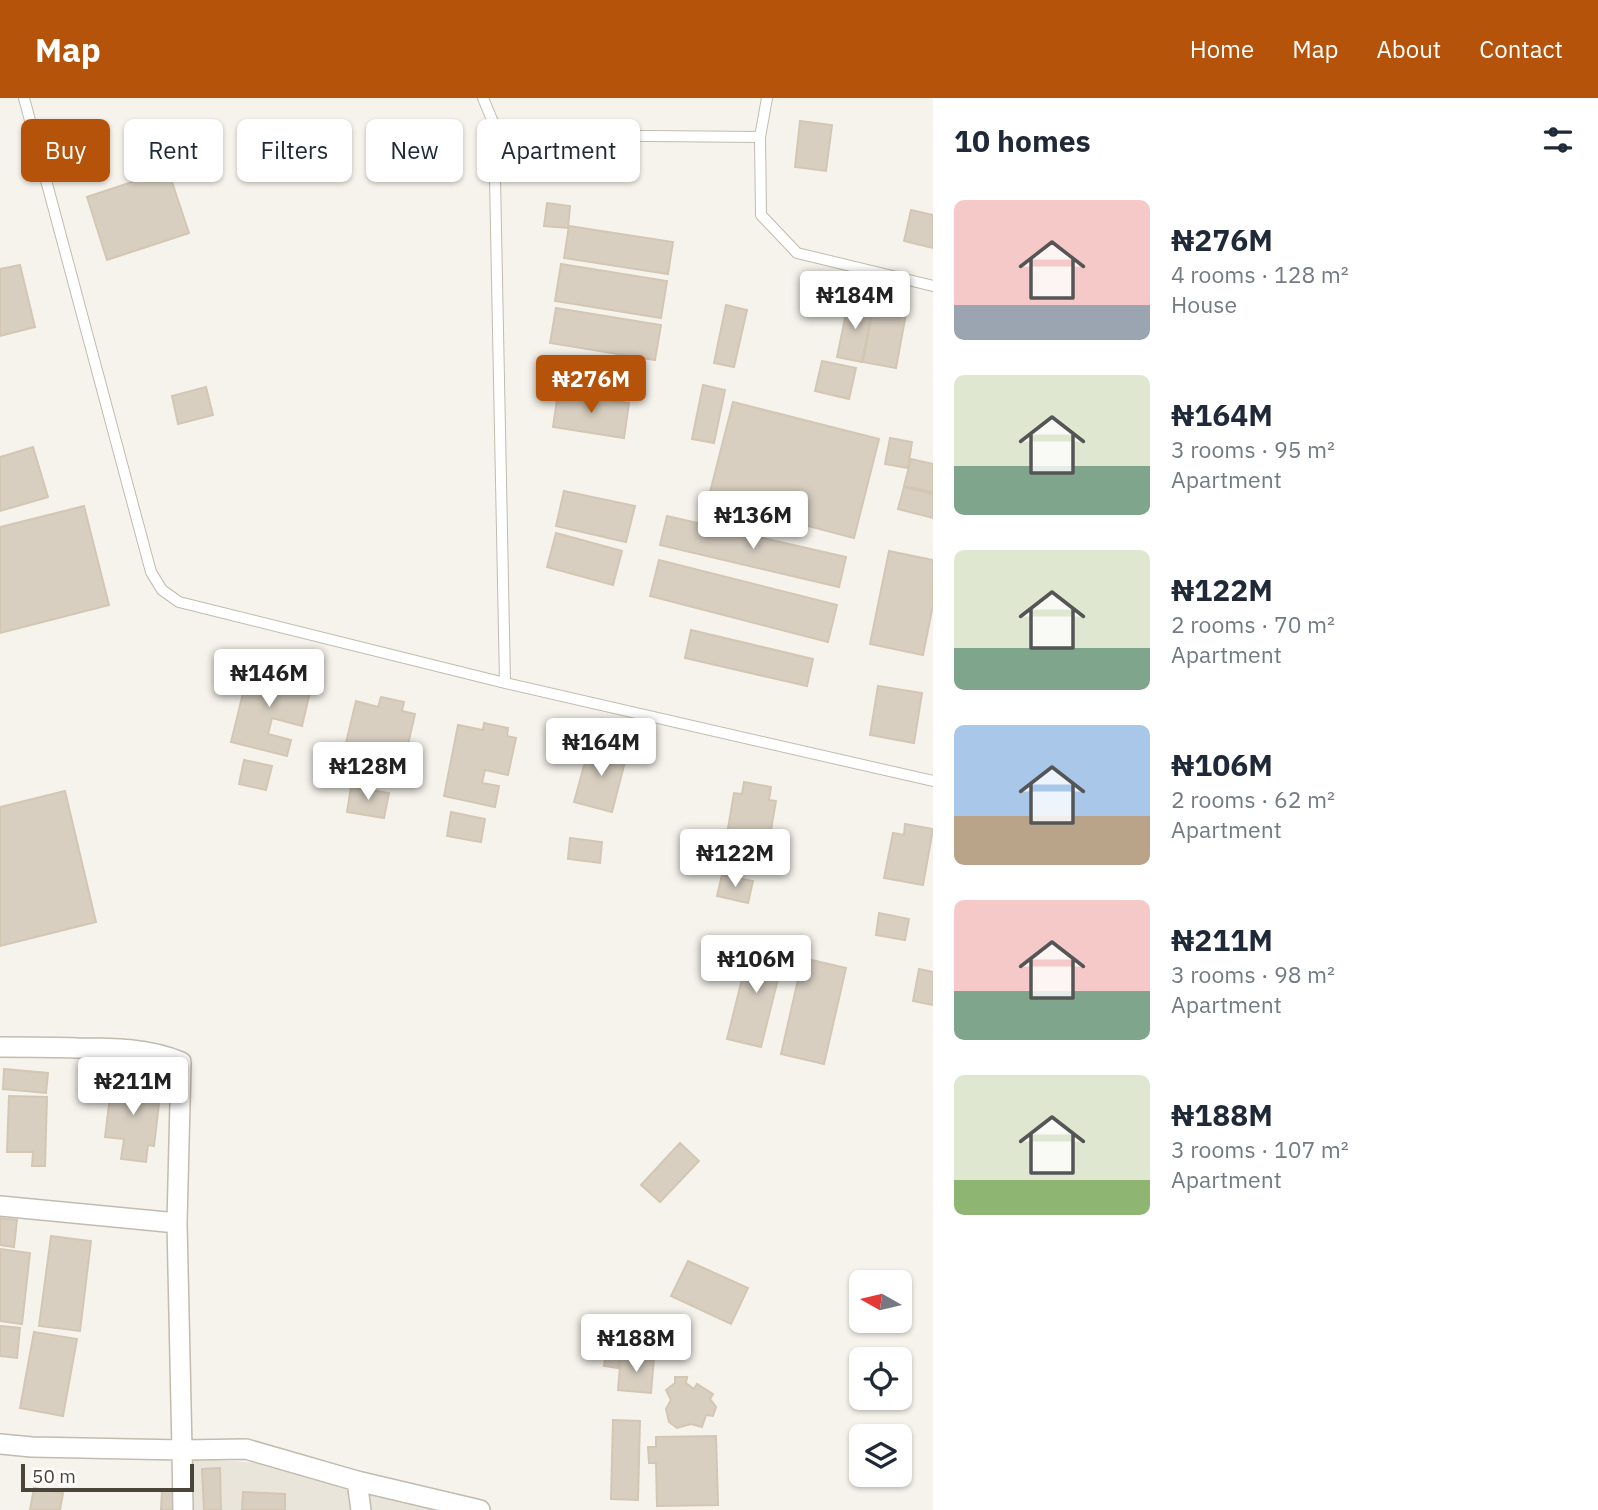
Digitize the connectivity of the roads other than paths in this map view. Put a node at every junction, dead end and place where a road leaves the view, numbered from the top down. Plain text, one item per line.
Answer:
1 (24, 98) edge
2 (483, 98) edge
3 (767, 98) edge
4 (492, 119) edge
5 (640, 136) edge
6 (760, 137) junction
7 (495, 182) edge
8 (933, 286) edge
9 (505, 683) junction
10 (933, 781) edge
11 (0, 1046) edge
12 (0, 1206) edge
13 (177, 1223) junction
14 (0, 1444) edge
15 (182, 1450) junction
16 (357, 1480) junction
17 (183, 1510) edge
18 (361, 1510) edge
19 (480, 1510) edge

1 - 9 lane
2 - 4 lane
3 - 6 lane
5 - 6 lane
6 - 8 lane
7 - 9 lane
9 - 10 lane
11 - 13 street
12 - 13 street
13 - 15 street
14 - 15 street
15 - 16 street
15 - 17 street
16 - 18 street
16 - 19 street

